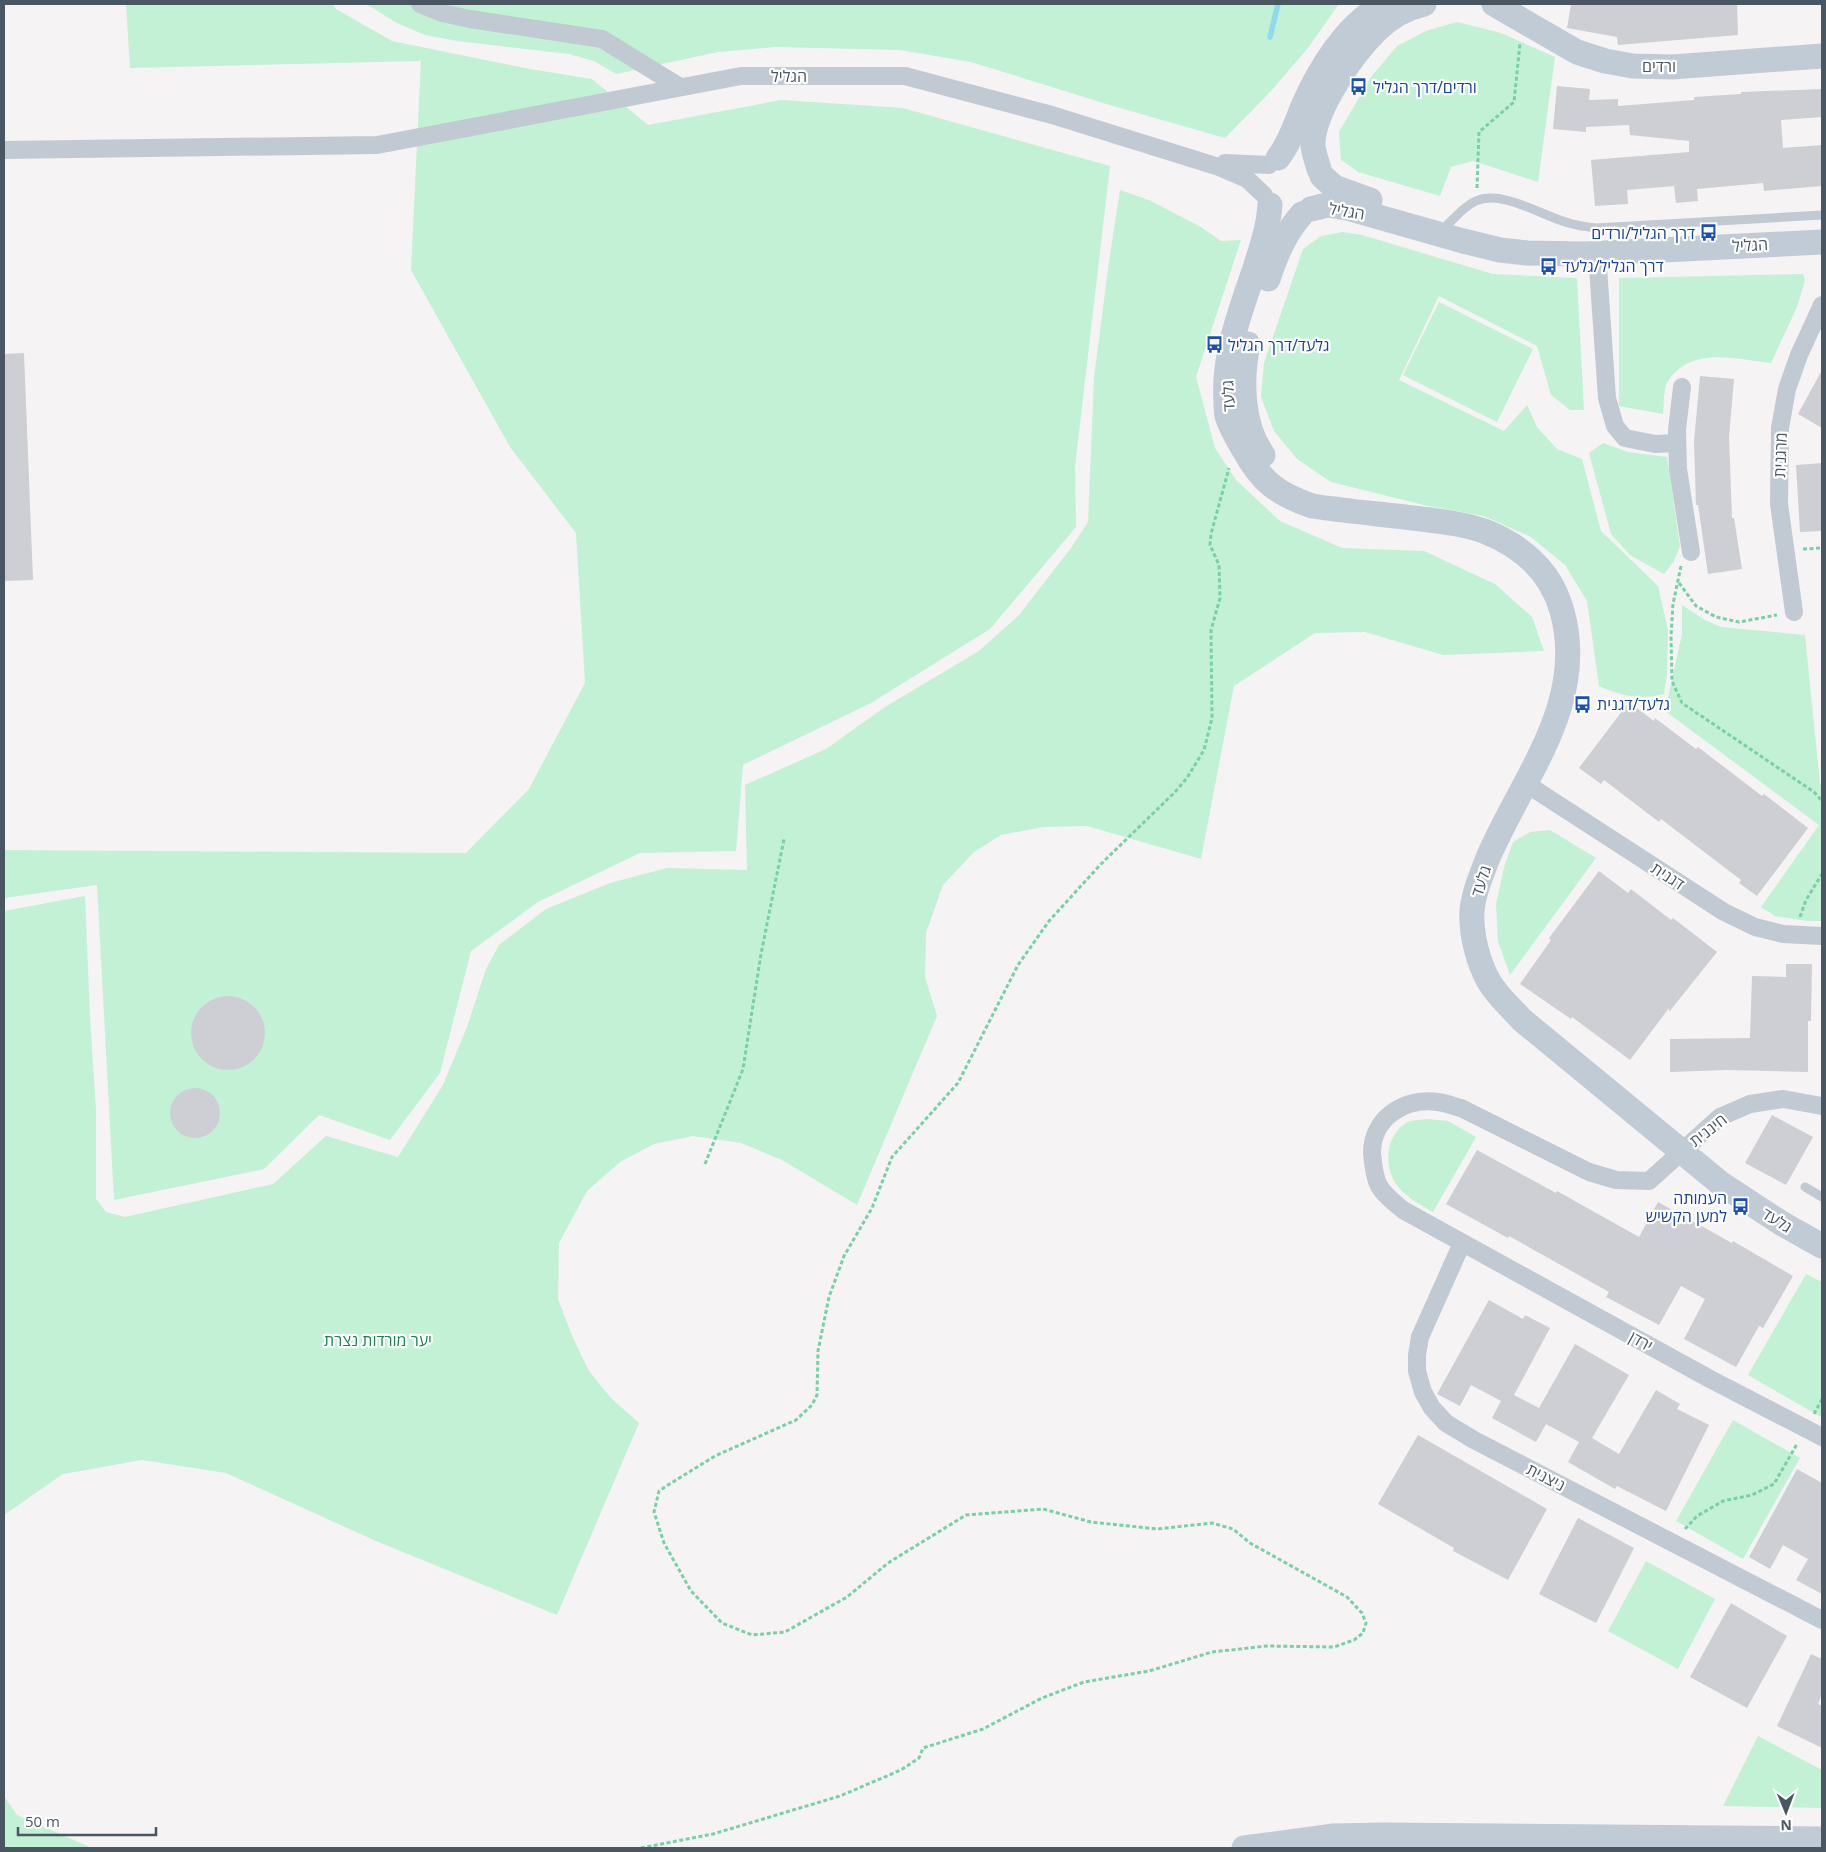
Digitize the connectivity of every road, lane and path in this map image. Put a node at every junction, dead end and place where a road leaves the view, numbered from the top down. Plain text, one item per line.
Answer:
1 (420, 4) edge
2 (1384, 4) edge
3 (1424, 4) edge
4 (1476, 4) edge
5 (1501, 8) edge
6 (1822, 56) edge
7 (680, 87) junction
8 (4, 150) edge
9 (1195, 159) junction
10 (1273, 162) junction
11 (1320, 172) junction
12 (1267, 200) junction
13 (1476, 201) junction
14 (1306, 211) junction
15 (1822, 215) edge
16 (1446, 226) junction
17 (1822, 242) edge
18 (1527, 253) junction
19 (1597, 253) junction
20 (1822, 305) edge
21 (1682, 387) dead end
22 (1237, 439) junction
23 (1677, 442) junction
24 (1359, 512) junction
25 (1691, 552) joint
26 (1679, 582) junction
27 (1794, 612) joint
28 (1525, 784) junction
29 (1822, 801) edge
30 (784, 839) dead end
31 (1822, 874) edge
32 (1797, 935) junction
33 (1822, 936) edge
34 (1822, 1106) edge
35 (1681, 1151) junction
36 (705, 1164) dead end
37 (1805, 1187) dead end
38 (1822, 1197) edge
39 (1462, 1243) junction
40 (1822, 1246) edge
41 (1822, 1399) edge
42 (1806, 1428) junction
43 (1822, 1437) edge
44 (1672, 1543) junction
45 (1822, 1620) edge
46 (1822, 1839) edge
47 (641, 1848) edge
48 (1244, 1848) edge

1 - 7 street
2 - 10 street
3 - 11 street
4 - 5 street, ורדים
5 - 6 street, ורדים
5 - 13 path
7 - 8 street, הגליל
7 - 9 street, הגליל
9 - 10 street, הגליל
9 - 12 street, הגליל
10 - 11 street
10 - 12 street
11 - 14 street
11 - 16 street, הגליל
12 - 14 street
12 - 22 street, גלעד
13 - 15 lane
13 - 16 lane
14 - 18 street, הגליל
14 - 24 street, גלעד
16 - 18 street, הגליל
17 - 19 street, הגליל
18 - 19 street, הגליל
19 - 23 street
20 - 27 street, מרגנית
21 - 23 street
22 - 24 street, גלעד
22 - 47 path
23 - 25 street
24 - 28 street, גלעד
25 - 26 path
26 - 27 path
26 - 29 path
28 - 32 street, דגנית
28 - 35 street, גלעד
30 - 36 path
31 - 32 path
32 - 33 street, דגנית
34 - 35 street, חיננית
35 - 39 street, חיננית
35 - 40 street, גלעד
37 - 38 lane
39 - 42 street, ירדן
39 - 44 street, ניצנית
41 - 42 path
42 - 43 street, ירדן
42 - 44 path
44 - 45 street, ניצנית
46 - 48 street

